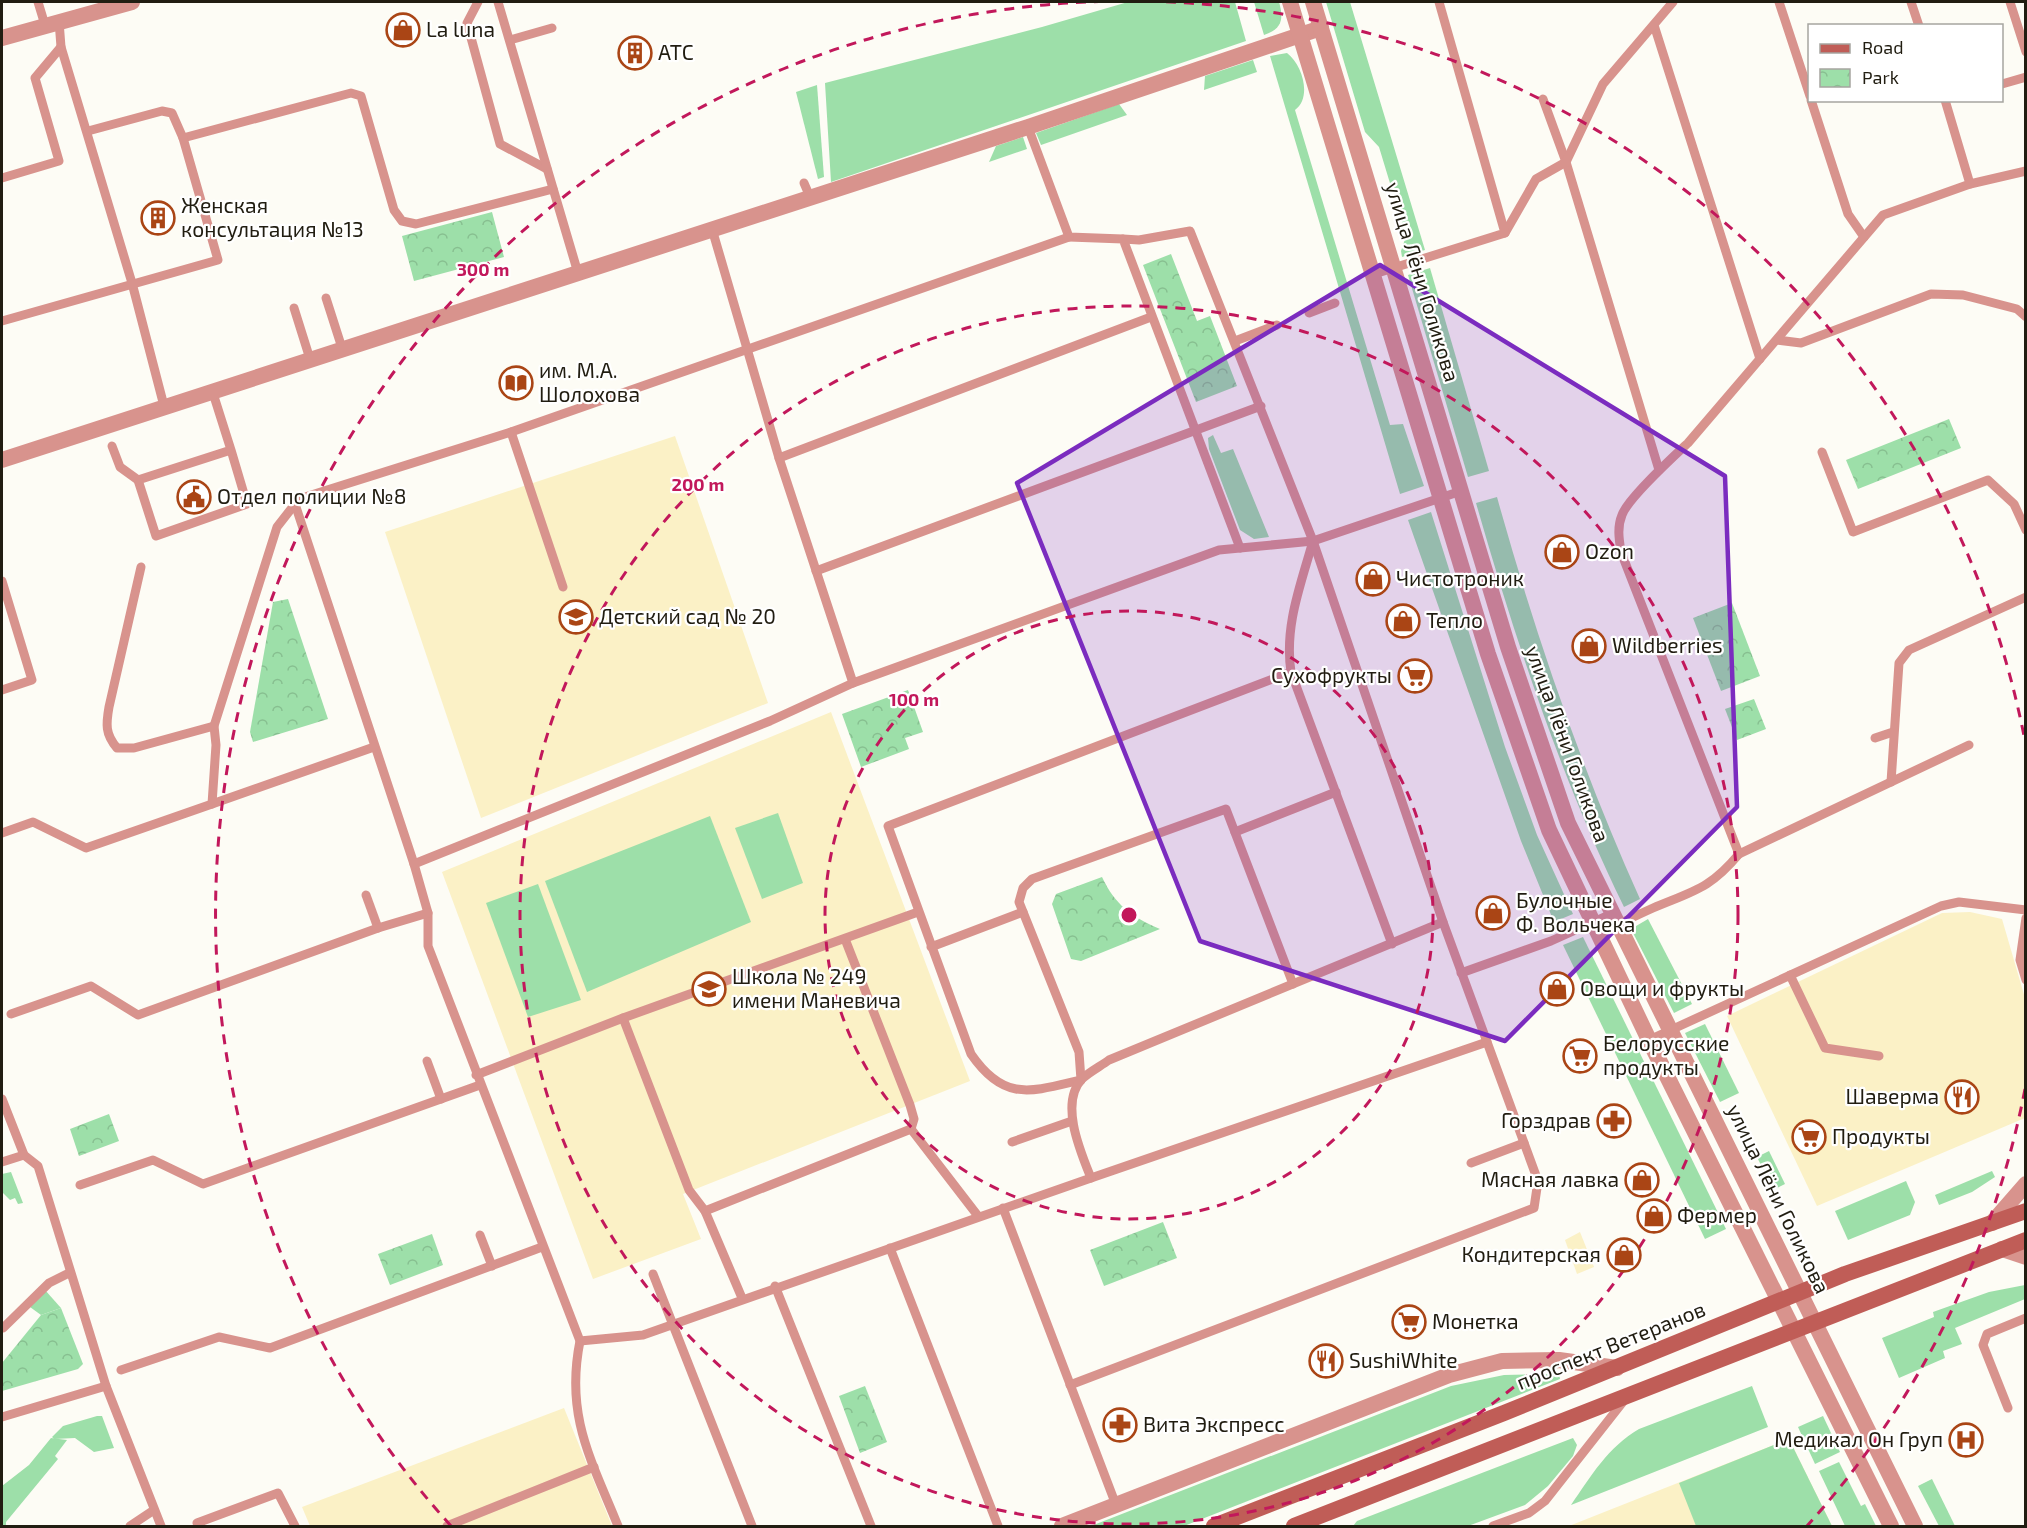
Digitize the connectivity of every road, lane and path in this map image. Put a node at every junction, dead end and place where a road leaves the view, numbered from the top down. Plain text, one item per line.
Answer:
1 (38, 2) edge
2 (132, 2) edge
3 (478, 2) edge
4 (498, 2) edge
5 (1290, 2) edge
6 (1313, 2) edge
7 (1439, 2) edge
8 (1673, 2) edge
9 (1779, 2) edge
10 (1911, 2) edge
11 (2010, 2) edge
12 (52, 23) junction
13 (1919, 24) edge
14 (1654, 25) junction
15 (552, 28) dead end
16 (1321, 28) junction
17 (1300, 35) junction
18 (2, 38) edge
19 (510, 40) junction
20 (61, 47) junction
21 (2025, 51) edge
22 (2025, 77) edge
23 (2003, 83) edge
24 (1808, 93) edge
25 (1543, 99) dead end
26 (1812, 102) edge
27 (1947, 102) edge
28 (1028, 128) junction
29 (88, 131) junction
30 (183, 138) junction
31 (1566, 162) junction
32 (547, 169) junction
33 (2025, 171) edge
34 (2, 178) edge
35 (1970, 184) junction
36 (553, 189) junction
37 (712, 229) junction
38 (1505, 233) junction
39 (1068, 237) junction
40 (1864, 237) junction
41 (1123, 239) junction
42 (1395, 268) junction
43 (578, 273) junction
44 (1371, 275) junction
45 (132, 283) junction
46 (326, 298) dead end
47 (1335, 303) dead end
48 (294, 308) dead end
49 (1309, 313) dead end
50 (1151, 317) junction
51 (2025, 317) edge
52 (2, 321) edge
53 (1277, 325) dead end
54 (1777, 339) junction
55 (1235, 340) junction
56 (747, 347) junction
57 (342, 348) junction
58 (310, 359) junction
59 (1760, 359) junction
60 (212, 390) junction
61 (1261, 405) junction
62 (164, 406) junction
63 (1194, 431) junction
64 (511, 432) junction
65 (112, 446) dead end
66 (231, 450) junction
67 (1822, 453) dead end
68 (780, 458) junction
69 (2, 460) edge
70 (1659, 470) junction
71 (138, 480) junction
72 (1461, 491) junction
73 (1440, 498) junction
74 (295, 504) junction
75 (2024, 523) edge
76 (1313, 540) junction
77 (1240, 548) junction
78 (141, 567) dead end
79 (816, 571) junction
80 (2, 581) edge
81 (563, 587) dead end
82 (2025, 597) edge
83 (1291, 672) junction
84 (853, 683) junction
85 (2, 690) edge
86 (214, 726) junction
87 (1893, 732) junction
88 (1875, 738) dead end
89 (1969, 745) dead end
90 (374, 747) junction
91 (1891, 783) junction
92 (1336, 792) junction
93 (212, 804) junction
94 (1235, 832) junction
95 (2, 834) edge
96 (1739, 854) junction
97 (414, 864) junction
98 (366, 895) dead end
99 (2025, 910) edge
100 (428, 912) junction
101 (918, 912) junction
102 (1023, 912) junction
103 (2025, 918) edge
104 (1614, 920) junction
105 (1443, 922) junction
106 (378, 928) junction
107 (1596, 928) junction
108 (845, 939) junction
109 (1392, 944) junction
110 (931, 947) junction
111 (1461, 973) junction
112 (1790, 975) junction
113 (2025, 980) edge
114 (1293, 984) junction
115 (11, 1014) dead end
116 (623, 1018) junction
117 (1669, 1030) junction
118 (1649, 1040) junction
119 (1486, 1042) junction
120 (1879, 1056) dead end
121 (427, 1061) dead end
122 (476, 1075) junction
123 (1080, 1080) junction
124 (480, 1085) junction
125 (2, 1099) edge
126 (441, 1099) junction
127 (1072, 1121) junction
128 (911, 1129) junction
129 (1012, 1142) dead end
130 (1524, 1143) junction
131 (24, 1155) junction
132 (2, 1162) edge
133 (1471, 1163) dead end
134 (1091, 1178) junction
135 (2025, 1184) edge
136 (80, 1185) dead end
137 (1003, 1208) junction
138 (705, 1211) junction
139 (2025, 1211) edge
140 (978, 1216) junction
141 (1992, 1223) junction
142 (480, 1235) dead end
143 (2025, 1240) edge
144 (543, 1247) junction
145 (890, 1248) junction
146 (2002, 1250) junction
147 (2025, 1257) edge
148 (492, 1266) junction
149 (69, 1273) junction
150 (653, 1274) dead end
151 (776, 1286) junction
152 (1799, 1293) junction
153 (742, 1298) junction
154 (1779, 1302) junction
155 (2025, 1318) edge
156 (1814, 1324) junction
157 (671, 1326) junction
158 (3, 1328) edge
159 (1794, 1331) junction
160 (580, 1341) junction
161 (1617, 1368) junction
162 (121, 1370) dead end
163 (1070, 1385) junction
164 (106, 1386) junction
165 (1627, 1397) junction
166 (2008, 1408) dead end
167 (2, 1417) edge
168 (594, 1467) junction
169 (1116, 1505) junction
170 (154, 1510) junction
171 (1324, 1521) edge
172 (197, 1523) dead end
173 (130, 1527) edge
174 (161, 1527) edge
175 (296, 1527) edge
176 (447, 1527) edge
177 (618, 1527) edge
178 (752, 1527) edge
179 (871, 1527) edge
180 (998, 1527) edge
181 (1062, 1527) edge
182 (1214, 1527) edge
183 (1294, 1527) edge
184 (1493, 1527) edge
185 (1891, 1527) edge
186 (1915, 1527) edge

1 - 12 lane
2 - 12 street
3 - 32 lane
4 - 19 lane
5 - 17 street, улица Лёни Голикова
6 - 16 street, улица Лёни Голикова
7 - 38 lane
8 - 14 lane
9 - 24 lane
10 - 13 lane
11 - 21 lane
12 - 18 street
12 - 20 lane
14 - 31 lane
14 - 59 lane
15 - 19 lane
16 - 17 street
16 - 42 street, улица Лёни Голикова
17 - 28 street
17 - 44 street, улица Лёни Голикова
19 - 32 lane
20 - 29 lane
20 - 34 lane
22 - 23 lane
25 - 31 lane
26 - 40 lane
27 - 35 lane
28 - 37 street
28 - 39 lane
29 - 30 lane
29 - 45 lane
30 - 36 lane
30 - 45 lane
31 - 38 lane
31 - 70 lane
32 - 36 lane
33 - 35 lane
35 - 40 lane
36 - 43 lane
37 - 43 street
37 - 56 lane
38 - 42 lane
39 - 41 lane
39 - 56 lane
40 - 54 lane
41 - 50 lane
41 - 55 lane
42 - 44 lane
42 - 72 street, улица Лёни Голикова
43 - 57 street
44 - 73 street, улица Лёни Голикова
45 - 52 lane
45 - 62 lane
46 - 57 lane
47 - 49 lane
48 - 58 lane
50 - 63 lane
50 - 68 lane
51 - 54 lane
53 - 55 lane
54 - 59 lane
55 - 61 lane
56 - 64 lane
56 - 68 lane
57 - 58 street
58 - 60 street
59 - 70 lane
60 - 62 street
60 - 66 lane
61 - 63 lane
61 - 76 lane
62 - 69 street
63 - 77 lane
63 - 79 lane
64 - 74 lane
64 - 81 lane
65 - 71 lane
66 - 71 lane
66 - 71 lane
67 - 75 lane
68 - 79 lane
70 - 96 lane
72 - 73 lane
72 - 104 street, улица Лёни Голикова
73 - 76 lane
73 - 107 street, улица Лёни Голикова
74 - 86 lane
74 - 90 lane
76 - 77 lane
76 - 83 lane
76 - 105 lane
77 - 84 lane
78 - 86 lane
79 - 84 lane
80 - 85 lane
82 - 87 lane
83 - 92 lane
83 - 101 lane
84 - 97 lane
86 - 93 lane
87 - 88 lane
87 - 91 lane
89 - 91 lane
90 - 93 lane
90 - 97 lane
91 - 96 lane
92 - 94 lane
92 - 109 lane
93 - 95 lane
94 - 102 lane
94 - 114 lane
96 - 104 lane
97 - 100 lane
98 - 106 lane
99 - 112 lane
100 - 106 lane
100 - 122 lane
101 - 108 lane
101 - 110 lane
102 - 110 lane
102 - 123 lane
103 - 113 lane
104 - 107 lane
104 - 117 street, улица Лёни Голикова
105 - 109 lane
105 - 111 lane
106 - 115 lane
107 - 111 lane
107 - 118 street, улица Лёни Голикова
108 - 116 lane
108 - 128 lane
109 - 114 lane
110 - 123 lane
111 - 119 lane
112 - 117 lane
112 - 120 lane
114 - 123 lane
116 - 122 lane
116 - 138 lane
117 - 118 lane
117 - 152 street, улица Лёни Голикова
118 - 154 street, улица Лёни Голикова
119 - 130 lane
119 - 134 lane
121 - 126 lane
122 - 124 lane
123 - 127 lane
124 - 126 lane
124 - 144 lane
125 - 131 lane
126 - 136 lane
127 - 129 lane
127 - 134 lane
128 - 138 lane
128 - 140 lane
130 - 133 lane
130 - 163 lane
131 - 132 lane
131 - 149 lane
134 - 137 lane
135 - 141 street
137 - 140 lane
137 - 163 lane
138 - 153 lane
139 - 141 main road, проспект Ветеранов
140 - 145 lane
141 - 152 main road, проспект Ветеранов
142 - 148 lane
143 - 146 main road
144 - 148 lane
144 - 160 lane
145 - 151 lane
145 - 180 lane
146 - 147 street
146 - 156 main road
148 - 162 lane
149 - 158 lane
149 - 164 lane
150 - 157 lane
151 - 153 lane
151 - 179 lane
152 - 154 main road, проспект Ветеранов
152 - 156 street, улица Лёни Голикова
153 - 157 lane
154 - 159 street, улица Лёни Голикова
154 - 161 main road, проспект Ветеранов
155 - 166 lane
156 - 159 main road
156 - 186 street, улица Лёни Голикова
157 - 160 lane
157 - 178 lane
159 - 165 main road
159 - 185 street, улица Лёни Голикова
160 - 168 lane
161 - 169 street
161 - 182 main road, проспект Ветеранов
163 - 169 lane
164 - 167 lane
164 - 170 lane
165 - 171 main road
165 - 184 lane
168 - 176 lane
168 - 177 lane
169 - 181 street
170 - 173 lane
170 - 174 lane
171 - 183 main road
172 - 175 lane

